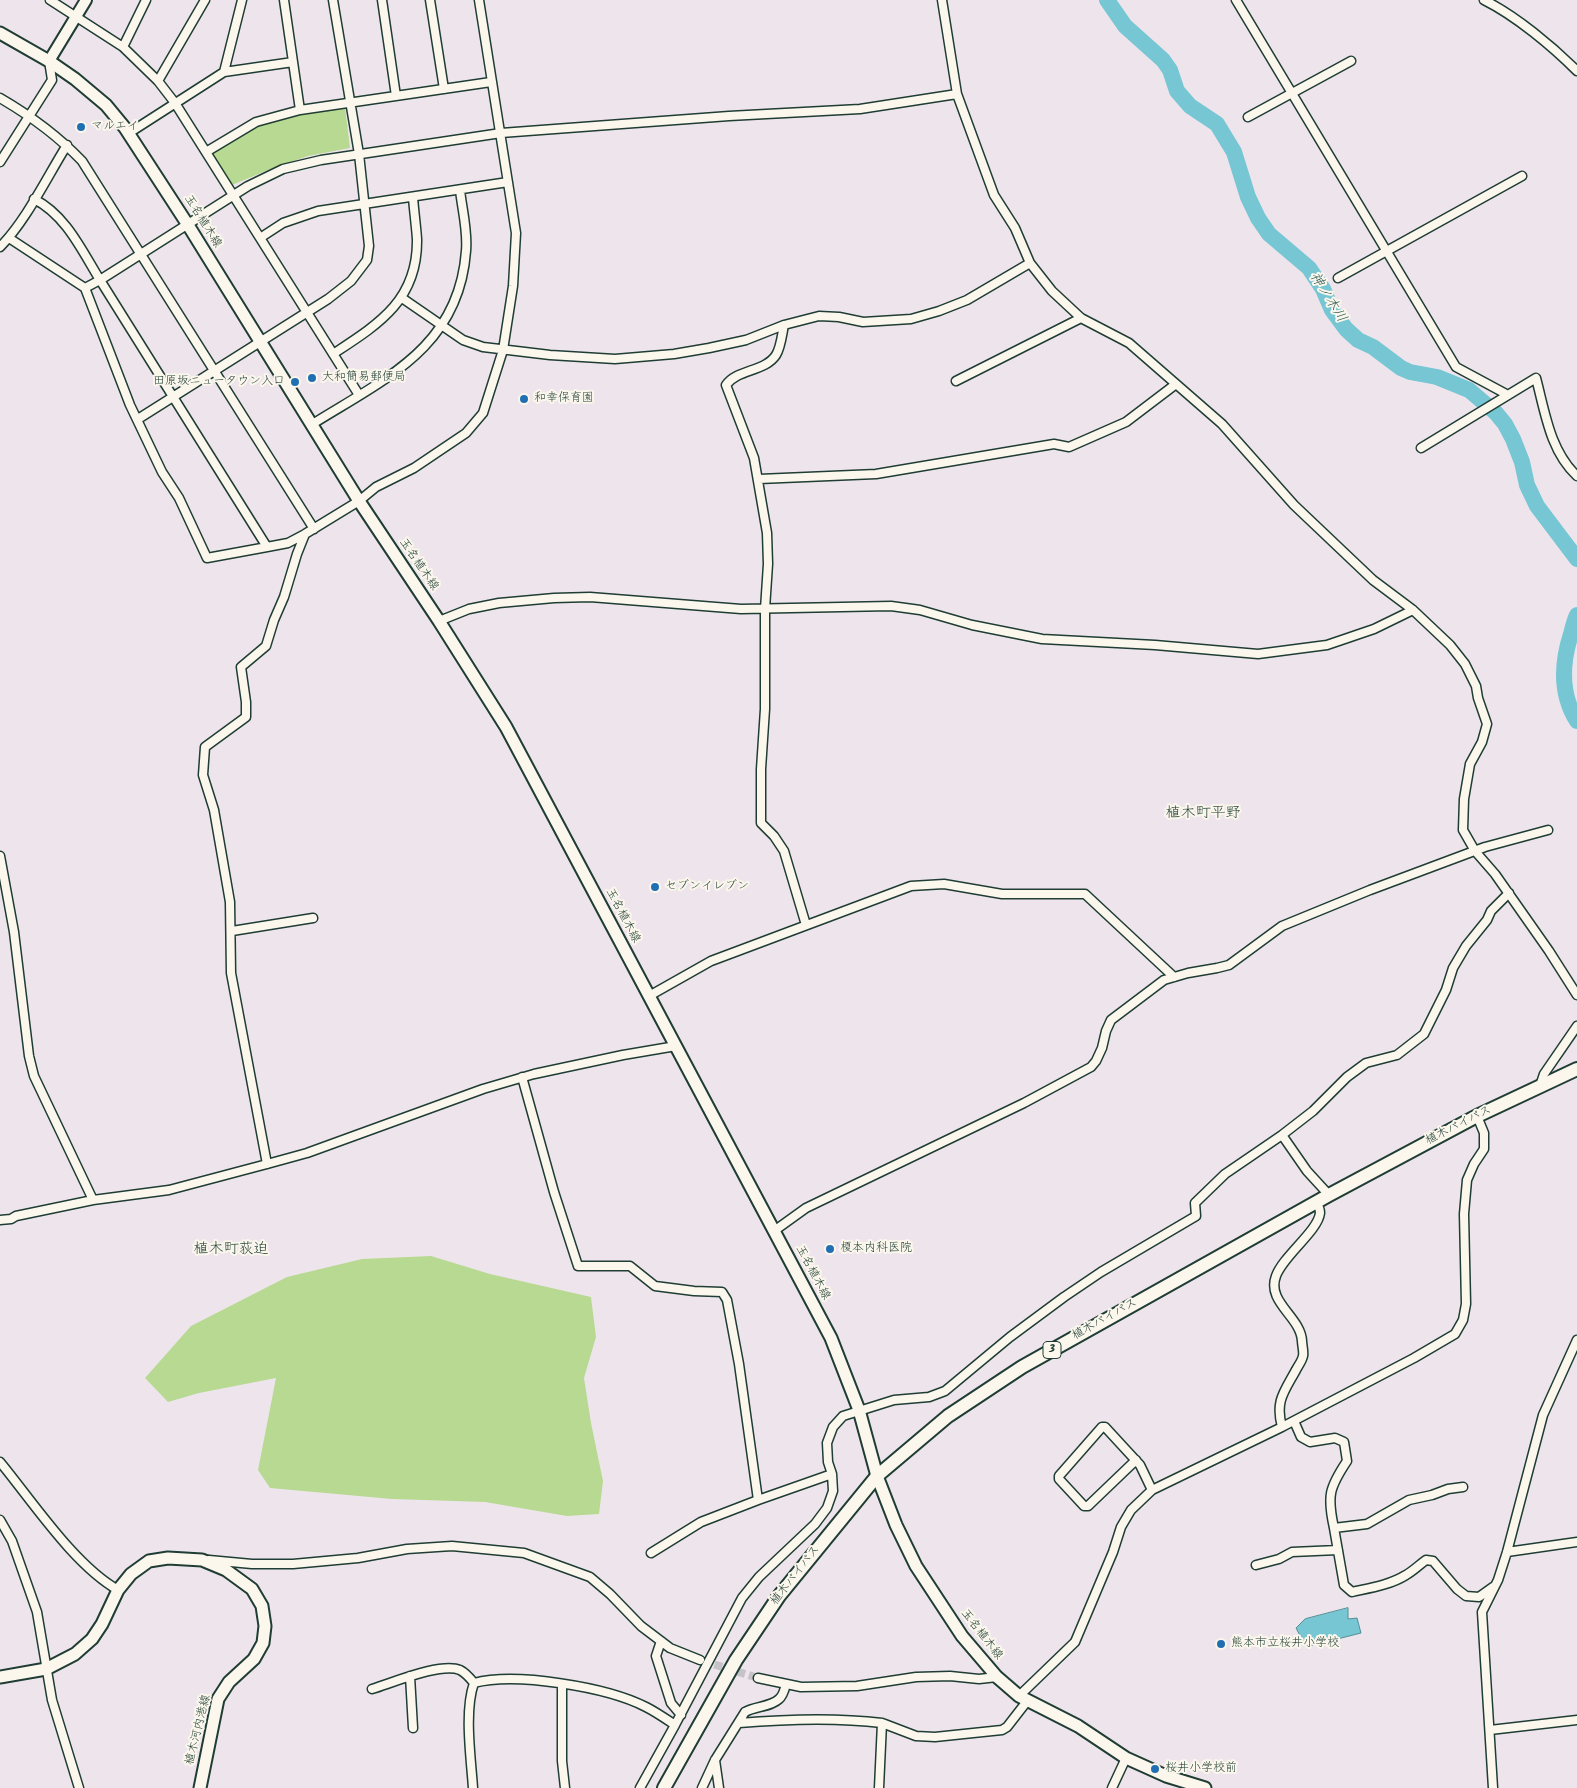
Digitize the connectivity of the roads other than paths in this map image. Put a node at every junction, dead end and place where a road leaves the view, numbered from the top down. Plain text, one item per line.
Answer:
1 (50, 0) edge
2 (86, 0) edge
3 (146, 0) edge
4 (205, 0) edge
5 (242, 0) edge
6 (284, 0) edge
7 (333, 0) edge
8 (382, 0) edge
9 (430, 0) edge
10 (479, 0) edge
11 (942, 0) edge
12 (1236, 0) edge
13 (1484, 0) edge
14 (76, 16) junction
15 (0, 33) edge
16 (123, 47) junction
17 (49, 61) junction
18 (1351, 61) dead end
19 (293, 62) junction
20 (1577, 71) edge
21 (224, 72) junction
22 (158, 81) junction
23 (491, 82) junction
24 (444, 89) junction
25 (1292, 93) junction
26 (957, 94) junction
27 (396, 96) junction
28 (0, 98) edge
29 (175, 103) junction
30 (351, 103) junction
31 (300, 110) junction
32 (30, 115) junction
33 (1248, 118) dead end
34 (129, 133) junction
35 (501, 134) junction
36 (67, 145) junction
37 (206, 152) junction
38 (359, 154) junction
39 (1, 156) edge
40 (1522, 176) dead end
41 (508, 182) junction
42 (460, 190) junction
43 (233, 195) junction
44 (413, 197) junction
45 (34, 200) junction
46 (365, 204) junction
47 (188, 225) junction
48 (9, 238) junction
49 (260, 238) junction
50 (0, 247) edge
51 (1386, 252) junction
52 (140, 255) junction
53 (1030, 263) junction
54 (1338, 278) dead end
55 (100, 280) junction
56 (85, 288) junction
57 (402, 298) junction
58 (307, 312) junction
59 (1081, 318) junction
60 (442, 325) junction
61 (784, 325) junction
62 (260, 342) junction
63 (503, 350) junction
64 (333, 354) junction
65 (214, 371) junction
66 (956, 381) dead end
67 (1176, 384) junction
68 (359, 395) junction
69 (1508, 395) junction
70 (174, 396) junction
71 (138, 419) junction
72 (311, 425) junction
73 (1421, 448) dead end
74 (1577, 476) edge
75 (759, 479) junction
76 (359, 501) junction
77 (314, 529) junction
78 (305, 534) junction
79 (267, 547) junction
80 (765, 609) junction
81 (1413, 610) junction
82 (439, 621) junction
83 (1548, 830) dead end
84 (1475, 851) junction
85 (0, 856) edge
86 (1509, 893) junction
87 (313, 918) dead end
88 (806, 925) junction
89 (232, 931) junction
90 (1174, 976) junction
91 (1577, 995) edge
92 (650, 996) junction
93 (1577, 1026) edge
94 (676, 1046) junction
95 (1577, 1069) edge
96 (522, 1077) junction
97 (1540, 1086) junction
98 (1478, 1116) junction
99 (1282, 1135) junction
100 (266, 1164) junction
101 (1328, 1195) junction
102 (93, 1200) junction
103 (1316, 1202) junction
104 (1, 1222) edge
105 (774, 1231) junction
106 (1577, 1340) edge
107 (859, 1410) junction
108 (1294, 1421) junction
109 (1282, 1427) junction
110 (1136, 1460) junction
111 (0, 1462) edge
112 (832, 1474) junction
113 (877, 1476) junction
114 (1463, 1487) dead end
115 (1152, 1490) junction
116 (758, 1500) junction
117 (0, 1520) edge
118 (1334, 1528) junction
119 (1577, 1542) edge
120 (1338, 1550) junction
121 (1507, 1552) junction
122 (651, 1553) dead end
123 (202, 1560) junction
124 (1256, 1565) dead end
125 (1495, 1586) junction
126 (118, 1590) junction
127 (661, 1641) junction
128 (700, 1660) tunnel mouth
129 (46, 1669) junction
130 (410, 1676) junction
131 (0, 1677) edge
132 (997, 1677) junction
133 (758, 1678) tunnel mouth
134 (474, 1683) junction
135 (562, 1684) junction
136 (786, 1684) junction
137 (372, 1689) dead end
138 (1023, 1698) junction
139 (681, 1714) junction
140 (1577, 1720) edge
141 (739, 1723) junction
142 (882, 1723) junction
143 (676, 1724) junction
144 (413, 1728) dead end
145 (1490, 1730) junction
146 (1126, 1758) junction
147 (715, 1760) junction
148 (79, 1788) edge
149 (200, 1788) edge
150 (474, 1788) edge
151 (565, 1788) edge
152 (640, 1788) edge
153 (664, 1788) edge
154 (702, 1788) edge
155 (719, 1788) edge
156 (879, 1788) edge
157 (1112, 1788) edge
158 (1205, 1788) edge
159 (1493, 1788) edge

1 - 14 street
2 - 14 street
3 - 16 street
4 - 22 street
5 - 21 street
6 - 19 street
7 - 30 street
8 - 27 street
9 - 24 street
10 - 23 street
11 - 26 street
12 - 25 street
13 - 20 street
14 - 16 street
14 - 17 street
15 - 17 main road, 玉名植木線
16 - 22 street
17 - 32 street
17 - 34 main road, 玉名植木線
18 - 25 street
19 - 21 street
19 - 31 street
21 - 29 street
22 - 29 street
23 - 24 street
23 - 35 street
24 - 27 street
25 - 33 street
25 - 51 street
26 - 35 street
26 - 53 street
27 - 30 street
28 - 32 street
29 - 34 street
29 - 37 street
30 - 31 street
30 - 38 street
31 - 37 street
32 - 36 street
32 - 39 street
34 - 47 main road, 玉名植木線
35 - 38 street
35 - 41 street
36 - 45 street
36 - 52 street
37 - 43 street
38 - 43 street
38 - 46 street
40 - 51 street
41 - 42 street
41 - 63 street
42 - 44 street
42 - 60 street
43 - 47 street
43 - 49 street
44 - 46 street
44 - 57 street
45 - 48 street
45 - 55 street
46 - 49 street
46 - 58 street
47 - 52 street
47 - 62 main road, 玉名植木線
48 - 50 street
48 - 56 street
49 - 58 street
51 - 54 street
51 - 69 street
52 - 55 street
52 - 65 street
53 - 59 street
53 - 61 street
55 - 56 street
55 - 70 street
56 - 71 street
57 - 60 street
57 - 64 street
58 - 62 street
58 - 64 street
59 - 66 street
59 - 67 street
60 - 63 street
60 - 68 street
61 - 63 street
61 - 75 street
62 - 65 street
62 - 72 main road, 玉名植木線
63 - 76 street
64 - 68 street
65 - 70 street
65 - 77 street
67 - 75 street
67 - 81 street
68 - 72 street
69 - 73 street
69 - 74 street
70 - 71 street
70 - 79 street
71 - 79 street
72 - 76 main road, 玉名植木線
75 - 80 street
76 - 77 street
76 - 82 main road, 玉名植木線
77 - 78 street
78 - 79 street
78 - 89 street
80 - 81 street
80 - 82 street
80 - 88 street
81 - 84 street
82 - 92 main road, 玉名植木線
83 - 84 street
84 - 86 street
84 - 90 street
85 - 102 street
86 - 91 street
86 - 99 street
87 - 89 street
88 - 90 street
88 - 92 street
89 - 100 street
90 - 105 street
92 - 94 main road, 玉名植木線
93 - 97 street
94 - 96 street
94 - 105 main road, 玉名植木線
95 - 97 highway, 植木バイパス / 3
96 - 100 street
96 - 116 street
97 - 98 highway, 植木バイパス / 3
98 - 101 highway, 植木バイパス / 3
98 - 108 street
99 - 101 street
99 - 107 street
100 - 102 street
101 - 103 highway, 植木バイパス / 3
102 - 104 street
103 - 109 street
103 - 113 highway, 植木バイパス / 3
105 - 107 main road, 玉名植木線
106 - 121 street
107 - 112 street
107 - 113 main road, 玉名植木線
108 - 109 street
108 - 118 street
109 - 115 street
110 - 110 street
110 - 115 street
111 - 126 street
112 - 116 street
112 - 139 street
113 - 132 main road, 玉名植木線
113 - 153 highway, 植木バイパス / 3
114 - 118 street
115 - 138 street
116 - 122 street
117 - 129 street
118 - 120 street
119 - 121 street
120 - 124 street
120 - 125 street
121 - 125 street
123 - 126 main road, 植木河内港線
123 - 127 street
123 - 149 main road, 植木河内港線
125 - 145 street
126 - 129 main road, 植木河内港線
127 - 128 street
127 - 139 street
129 - 131 main road, 植木河内港線
129 - 148 street
130 - 134 street
130 - 137 street
130 - 144 street
132 - 136 street
132 - 138 main road, 玉名植木線
133 - 136 street
134 - 135 street
134 - 150 street
135 - 143 street
135 - 151 street
136 - 141 street
138 - 142 street
138 - 146 main road, 玉名植木線
139 - 143 street
140 - 145 street
141 - 142 street
141 - 147 street
142 - 156 street
143 - 152 street
145 - 159 street
146 - 157 street
146 - 158 main road, 玉名植木線
147 - 154 street
147 - 155 street

